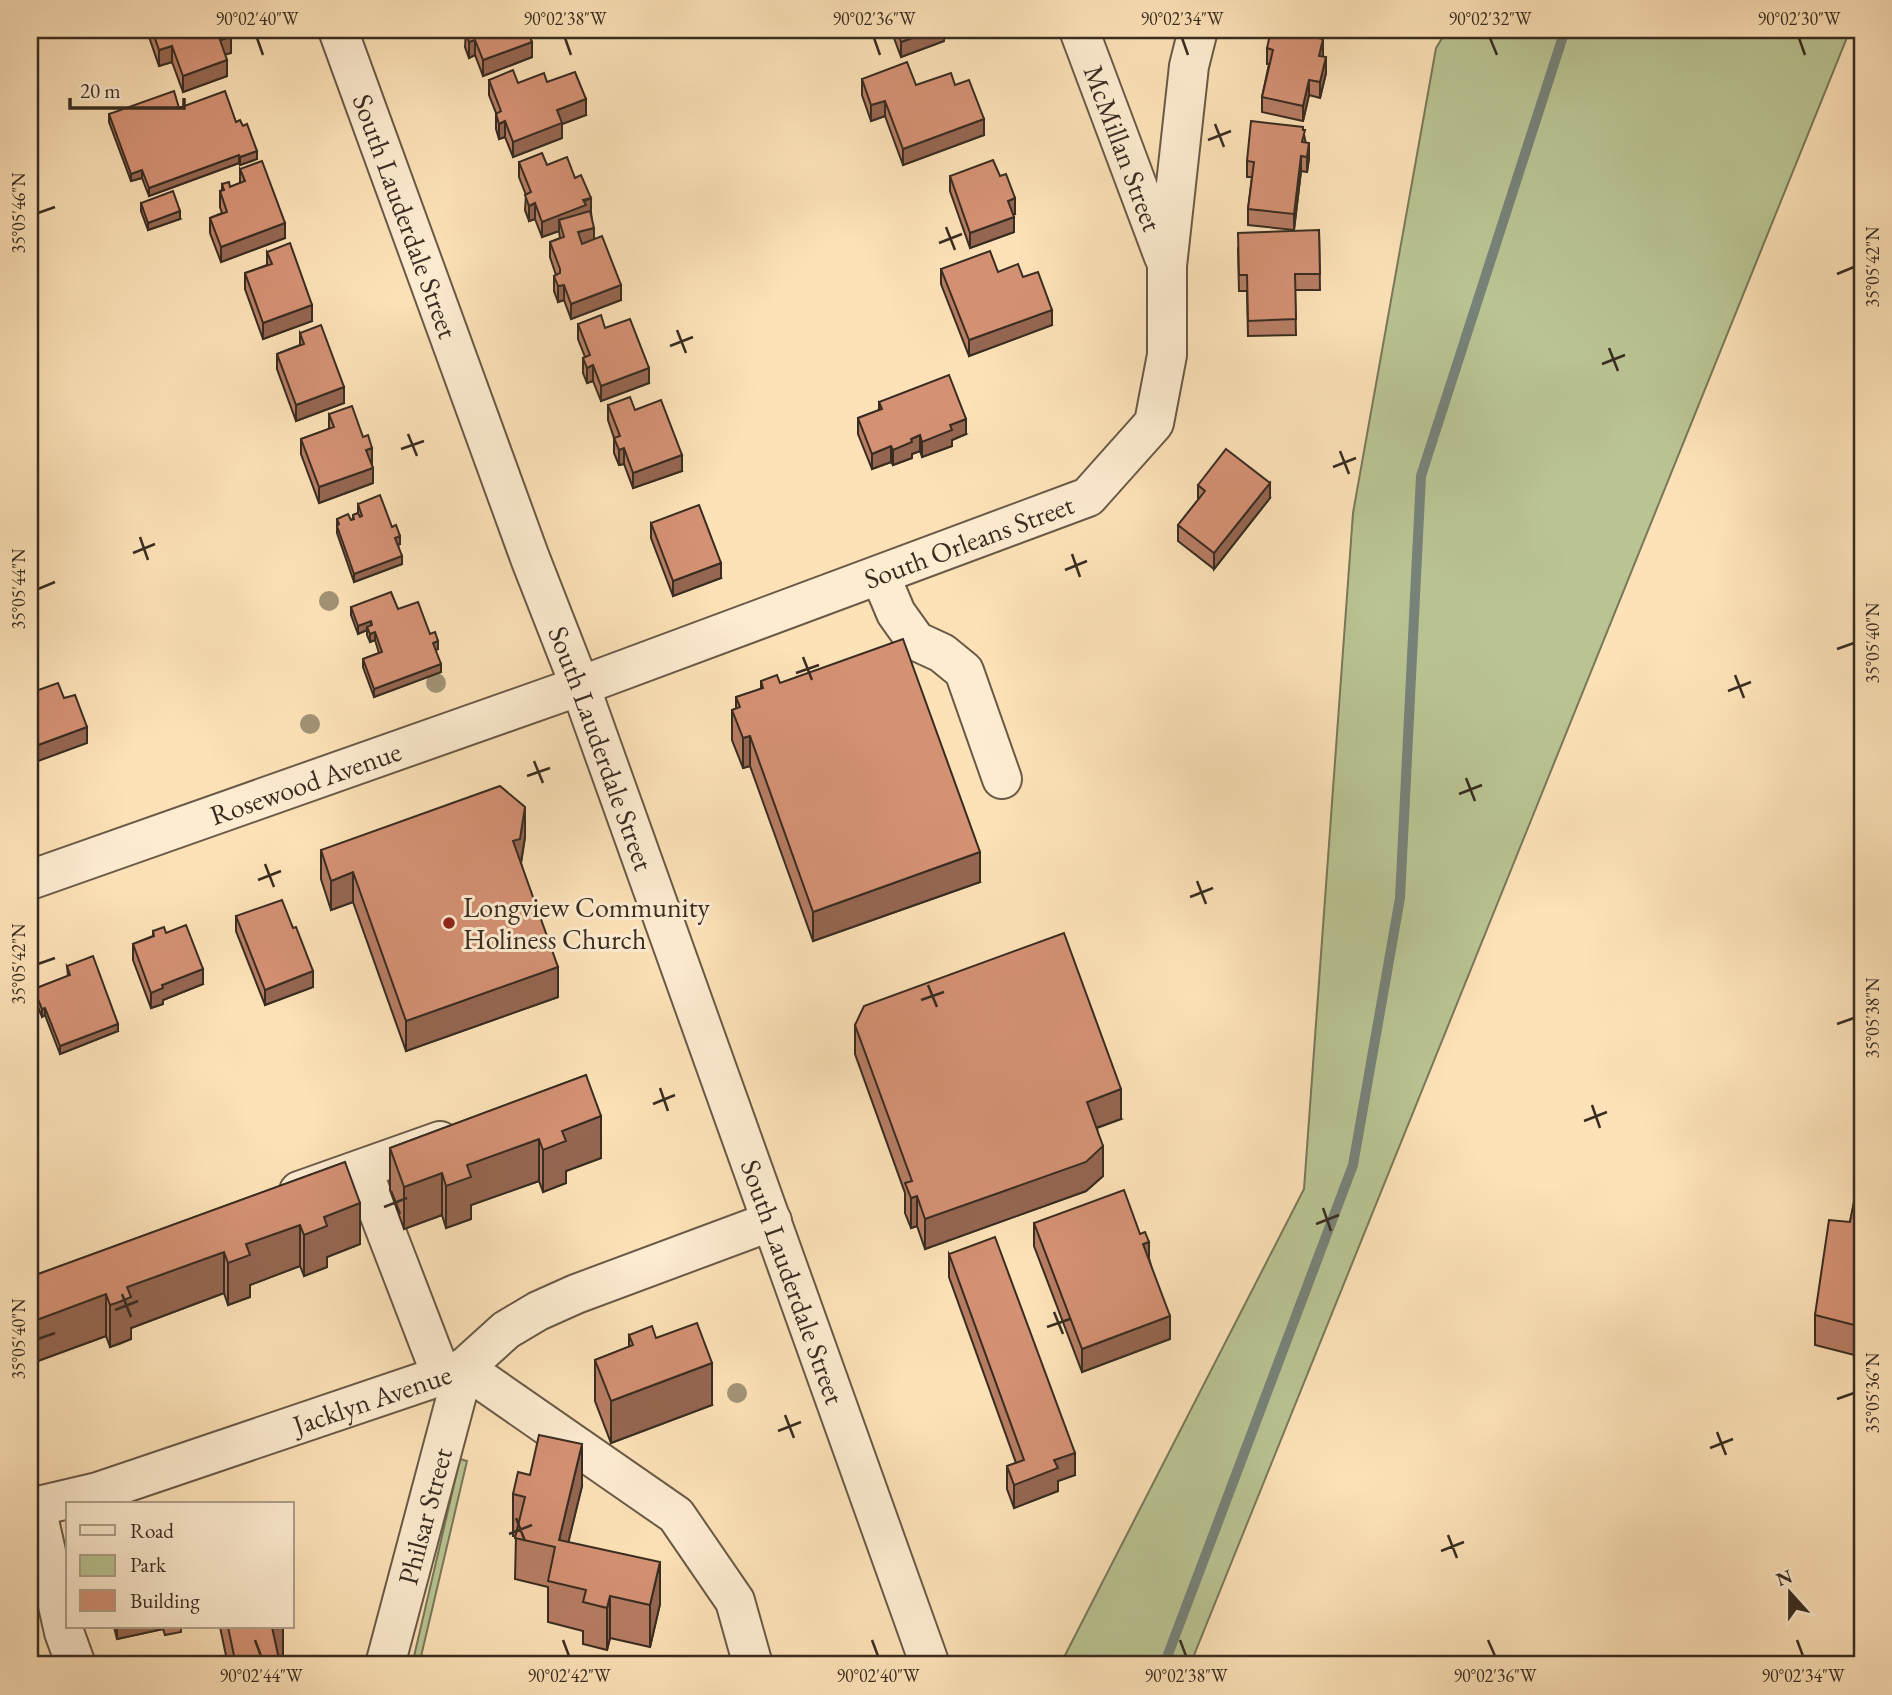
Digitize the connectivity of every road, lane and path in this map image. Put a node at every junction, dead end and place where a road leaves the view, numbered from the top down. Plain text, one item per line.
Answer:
1 (338, 30) edge
2 (1079, 30) edge
3 (1198, 30) edge
4 (1167, 266) junction
5 (880, 575) junction
6 (580, 687) junction
7 (1002, 779) dead end
8 (30, 880) edge
9 (467, 1132) edge
10 (362, 1169) junction
11 (272, 1200) edge
12 (772, 1221) junction
13 (453, 1372) junction
14 (33, 1508) edge
15 (76, 1665) edge
16 (385, 1665) edge
17 (753, 1665) edge
18 (930, 1665) edge

1 - 6 street, South Lauderdale Street
2 - 4 street, McMillan Street
3 - 4 street, South Orleans Street
4 - 5 street, South Orleans Street
5 - 6 street, South Orleans Street
5 - 7 street
6 - 8 street, Rosewood Avenue
6 - 12 street, South Lauderdale Street
9 - 10 street
10 - 11 street
10 - 13 street
12 - 13 street, Jacklyn Avenue
12 - 18 street, South Lauderdale Street
13 - 14 street, Jacklyn Avenue
13 - 16 street, Philsar Street
13 - 17 street
14 - 15 street

